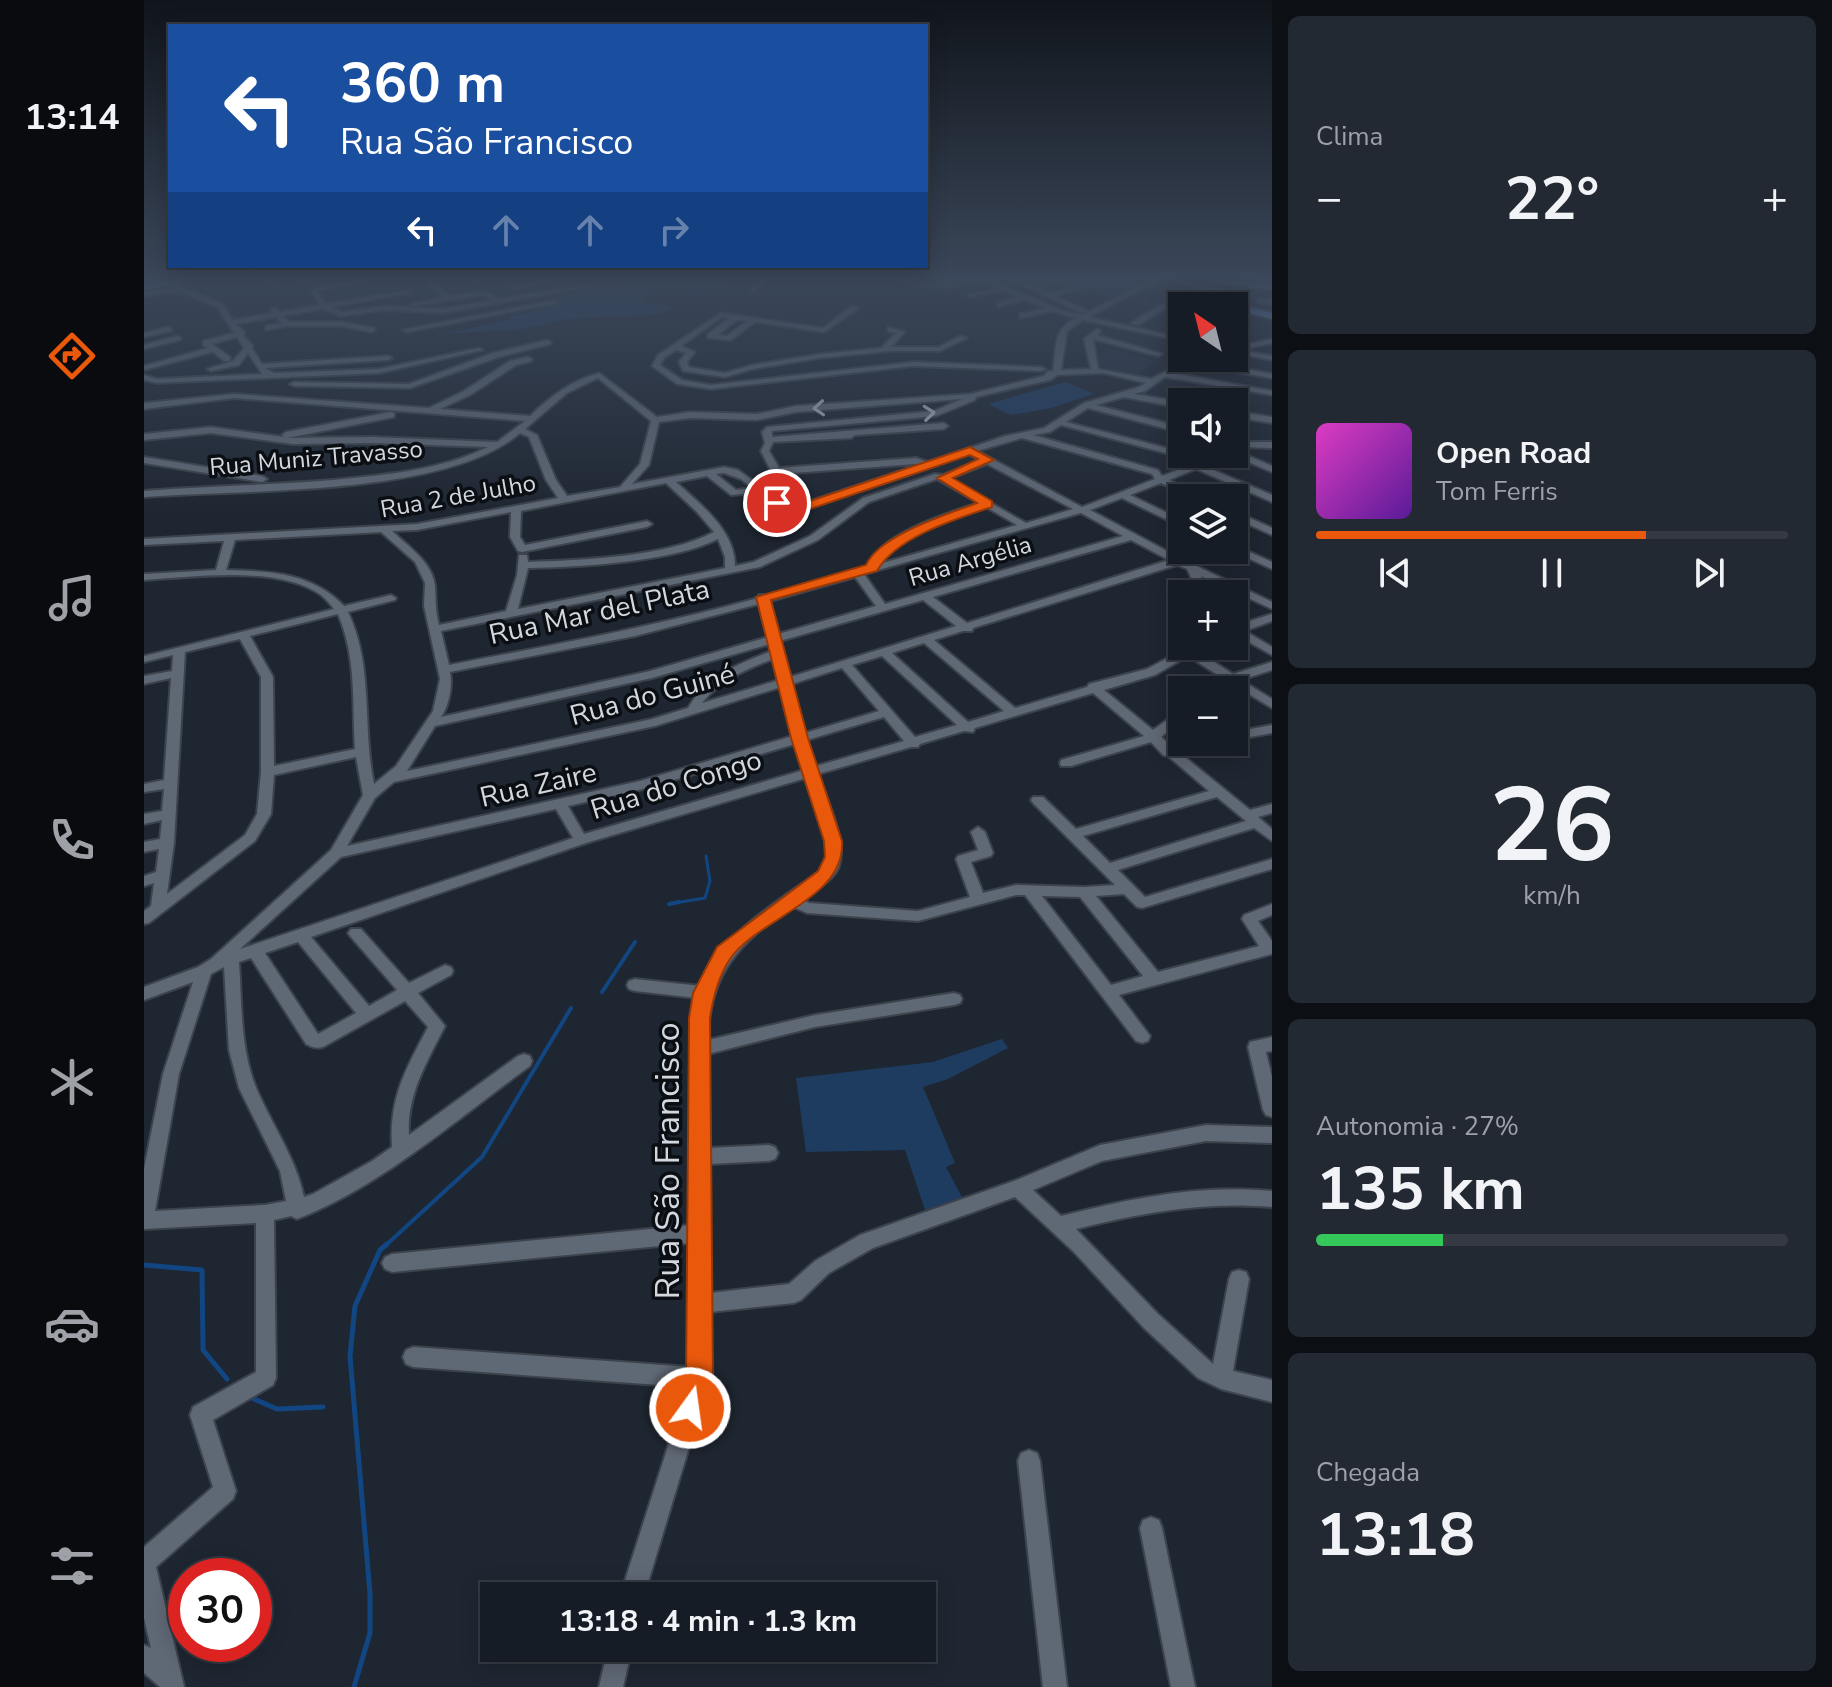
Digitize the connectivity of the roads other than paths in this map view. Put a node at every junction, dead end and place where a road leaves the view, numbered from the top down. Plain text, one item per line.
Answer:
1 (174, 359) edge
2 (177, 359) edge
3 (227, 359) joint
4 (231, 359) edge
5 (240, 359) edge
6 (257, 359) edge
7 (377, 359) edge
8 (440, 359) edge
9 (485, 359) edge
10 (528, 359) dead end
11 (659, 359) edge
12 (689, 359) edge
13 (806, 359) edge
14 (1054, 359) edge
15 (1092, 359) edge
16 (434, 360) joint
17 (262, 366) junction
18 (144, 368) edge
19 (1050, 370) junction
20 (1095, 371) junction
21 (1248, 371) edge
22 (207, 372) junction
23 (1169, 372) edge
24 (1164, 374) junction
25 (272, 376) junction
26 (1272, 376) edge
27 (144, 377) edge
28 (1153, 382) junction
29 (294, 384) junction
30 (1272, 393) edge
31 (1123, 394) junction
32 (980, 395) junction
33 (1168, 402) edge
34 (329, 404) junction
35 (1087, 405) junction
36 (144, 406) edge
37 (413, 410) junction
38 (430, 411) junction
39 (787, 411) junction
40 (1248, 416) edge
41 (534, 419) junction
42 (655, 420) junction
43 (1272, 420) edge
44 (1062, 423) junction
45 (795, 424) junction
46 (944, 426) dead end
47 (1168, 426) edge
48 (522, 431) junction
49 (1021, 435) junction
50 (144, 437) edge
51 (270, 438) junction
52 (769, 440) junction
53 (500, 445) junction
54 (1248, 445) edge
55 (1272, 445) edge
56 (970, 451) junction
57 (1168, 454) edge
58 (1248, 458) edge
59 (144, 460) edge
60 (988, 460) junction
61 (927, 466) junction
62 (1190, 468) edge
63 (1209, 468) edge
64 (1272, 469) edge
65 (776, 471) junction
66 (708, 472) junction
67 (939, 477) junction
68 (667, 479) junction
69 (1160, 479) junction
70 (281, 484) junction
71 (1171, 484) edge
72 (624, 488) junction
73 (761, 493) junction
74 (144, 494) edge
75 (1123, 495) junction
76 (563, 498) junction
77 (1272, 499) edge
78 (987, 504) junction
79 (516, 507) junction
80 (1082, 510) junction
81 (1168, 517) edge
82 (1248, 521) edge
83 (647, 524) dead end
84 (1022, 524) junction
85 (385, 530) junction
86 (1272, 532) edge
87 (719, 534) junction
88 (1131, 537) junction
89 (230, 539) junction
90 (144, 542) edge
91 (525, 548) junction
92 (1248, 555) edge
93 (1168, 556) edge
94 (1169, 564) edge
95 (1184, 564) edge
96 (523, 565) junction
97 (1272, 566) edge
98 (872, 568) junction
99 (1191, 568) junction
100 (730, 571) junction
101 (858, 573) junction
102 (220, 574) junction
103 (144, 577) edge
104 (1197, 580) edge
105 (923, 595) junction
106 (763, 597) junction
107 (391, 598) dead end
108 (1272, 606) edge
109 (882, 607) junction
110 (342, 610) junction
111 (511, 615) junction
112 (1272, 617) edge
113 (1248, 626) edge
114 (435, 629) junction
115 (968, 629) junction
116 (244, 635) junction
117 (1248, 637) edge
118 (775, 638) junction
119 (928, 641) junction
120 (144, 645) edge
121 (173, 652) junction
122 (1272, 652) edge
123 (778, 653) junction
124 (885, 653) junction
125 (144, 659) edge
126 (1173, 660) edge
127 (1209, 660) edge
128 (845, 664) junction
129 (1272, 666) edge
130 (445, 669) junction
131 (178, 673) junction
132 (1231, 676) edge
133 (1240, 676) edge
134 (144, 680) edge
135 (784, 681) junction
136 (1093, 687) junction
137 (1248, 688) edge
138 (1272, 704) edge
139 (692, 711) junction
140 (886, 713) junction
141 (1014, 713) junction
142 (432, 723) junction
143 (1168, 724) edge
144 (969, 729) junction
145 (1272, 729) edge
146 (1248, 733) edge
147 (800, 738) junction
148 (1151, 738) junction
149 (914, 744) junction
150 (362, 752) junction
151 (1168, 752) edge
152 (1173, 756) edge
153 (1066, 763) dead end
154 (268, 772) junction
155 (810, 772) junction
156 (391, 778) junction
157 (168, 784) junction
158 (144, 788) edge
159 (1216, 793) junction
160 (370, 795) junction
161 (1038, 800) dead end
162 (559, 803) junction
163 (1272, 808) edge
164 (167, 815) junction
165 (144, 819) edge
166 (1251, 819) junction
167 (978, 832) dead end
168 (1072, 835) junction
169 (1272, 836) edge
170 (581, 840) junction
171 (167, 843) junction
172 (144, 847) edge
173 (336, 853) junction
174 (1272, 864) edge
175 (1106, 869) junction
176 (163, 875) junction
177 (144, 881) edge
178 (1125, 889) junction
179 (1029, 890) junction
180 (1084, 892) junction
181 (978, 899) junction
182 (791, 900) junction
183 (158, 907) junction
184 (1272, 909) edge
185 (144, 919) edge
186 (356, 933) dead end
187 (301, 935) junction
188 (1270, 948) edge
189 (255, 951) junction
190 (217, 965) junction
191 (445, 971) dead end
192 (1154, 979) junction
193 (635, 985) dead end
194 (1111, 991) junction
195 (408, 992) junction
196 (704, 993) junction
197 (144, 994) edge
198 (954, 999) dead end
199 (367, 1015) junction
200 (1142, 1036) dead end
201 (1272, 1044) edge
202 (700, 1049) junction
203 (524, 1061) dead end
204 (1271, 1106) edge
205 (1272, 1135) edge
206 (401, 1149) junction
207 (769, 1153) dead end
208 (701, 1156) junction
209 (1018, 1188) junction
210 (1272, 1199) edge
211 (297, 1210) junction
212 (265, 1214) junction
213 (144, 1218) edge
214 (1058, 1225) junction
215 (701, 1233) junction
216 (392, 1263) dead end
217 (1239, 1279) dead end
218 (700, 1304) junction
219 (413, 1357) dead end
220 (700, 1378) junction
221 (1221, 1379) junction
222 (1272, 1391) edge
223 (1029, 1461) dead end
224 (1151, 1528) dead end
225 (144, 1564) edge
226 (636, 1582) edge
227 (144, 1657) edge
228 (617, 1662) edge
229 (171, 1682) edge
230 (611, 1687) edge
231 (1055, 1687) edge
232 (1183, 1687) edge

1 - 18 street
2 - 3 street
3 - 4 street
5 - 22 street
6 - 17 street
7 - 17 street
8 - 16 street
9 - 29 street
10 - 38 street
11 - 19 street
12 - 13 street
14 - 19 street
15 - 20 street
16 - 25 street
17 - 25 street
19 - 20 street
19 - 32 street
20 - 28 street
21 - 26 street
22 - 25 street
22 - 27 street
23 - 24 street
24 - 28 street
24 - 30 street
25 - 29 street
28 - 31 street
29 - 34 street
31 - 33 street
31 - 35 street
32 -> 39 street
45 -> 32 street
34 - 36 street
34 - 37 street
35 - 44 street
35 - 47 street
37 - 38 street
37 - 51 street
38 - 41 street
39 - 42 street
39 - 45 street
40 - 43 street
41 - 42 street, Rua Muniz Travasso
41 - 48 street, Rua Muniz Travasso
42 - 72 street
44 - 49 street
44 - 57 street
45 - 52 street
46 - 52 street
48 - 53 street, Rua Muniz Travasso
48 - 76 street
49 - 56 street
49 - 69 street
50 - 51 street
51 - 53 street
52 - 65 street
53 - 70 street, Rua Muniz Travasso
54 - 55 street
56 - 60 street
56 - 61 street
58 - 64 street
59 - 70 street
60 - 67 street
60 - 80 street
61 - 65 street
61 - 73 street
62 - 69 street, Rua Mar del Plata
63 - 77 street
65 - 73 street
66 - 68 street, Rua 2 de Julho
66 - 73 street
66 - 73 street, Rua 2 de Julho
67 - 78 street
67 - 100 street
68 - 72 street, Rua 2 de Julho
68 - 87 street
69 - 71 street
69 - 75 street, Rua Mar del Plata
70 - 74 street, Rua Muniz Travasso
72 - 76 street, Rua 2 de Julho
75 - 80 street, Rua Mar del Plata
75 - 81 street
76 - 79 street, Rua 2 de Julho
78 - 84 street
78 - 98 street
79 - 85 street, Rua 2 de Julho
79 - 91 street
80 - 84 street, Rua Mar del Plata
80 - 88 street
82 - 86 street
83 - 91 street
84 - 98 street, Rua Mar del Plata
85 - 89 street, Rua 2 de Julho
85 - 114 street
87 - 96 street
87 - 100 street
88 - 93 street
88 - 105 street, Rua Argélia
89 - 90 street, Rua 2 de Julho
89 - 102 street
91 - 96 street
92 - 97 street
94 - 115 street, Rua do Guiné
95 - 99 street
96 - 111 street
98 - 101 street, Rua Mar del Plata
99 - 104 street
99 - 108 street
100 - 111 street
101 - 106 street, Rua Mar del Plata
101 - 109 street
102 - 103 street
102 - 110 street
105 - 109 street, Rua Argélia
105 - 115 street
106 - 118 street, Rua São Francisco
106 - 130 street, Rua Mar del Plata
107 - 110 street
109 - 118 street, Rua Argélia
110 - 116 street
110 - 150 street
111 - 114 street
112 - 113 street
114 - 130 street
115 - 119 street, Rua do Guiné
116 - 121 street
116 - 154 street
117 - 122 street
118 - 123 street, Rua São Francisco
118 - 142 street
119 - 124 street, Rua do Guiné
119 - 141 street
120 - 121 street
121 - 125 street
121 - 131 street
123 - 135 street, Rua São Francisco
123 - 139 street
124 - 128 street, Rua do Guiné
124 - 144 street
126 - 136 street, Rua do Congo
127 - 132 street
128 - 135 street, Rua do Guiné
128 - 140 street
129 - 133 street
130 - 142 street
131 - 134 street
131 - 157 street
135 - 139 street, Rua do Guiné
135 - 147 street, Rua São Francisco
136 - 141 street, Rua do Congo
136 - 148 street
137 - 138 street
139 - 156 street, Rua do Guiné
140 - 147 street, Rua Zaire
140 - 149 street
141 - 144 street, Rua do Congo
142 - 156 street
143 - 148 street
144 - 149 street, Rua do Congo
145 - 146 street
147 - 155 street, Rua São Francisco
147 - 162 street, Rua Zaire
148 - 151 street
148 - 153 street
149 - 155 street, Rua do Congo
150 - 154 street
150 - 160 street
152 - 159 street
154 - 183 street
155 - 170 street, Rua do Congo
155 - 182 street, Rua São Francisco
156 - 160 street
157 - 158 street
157 - 164 street
159 - 166 street
159 - 168 street
160 - 173 street
161 - 168 street
162 - 170 street
162 - 173 street, Rua Zaire
163 - 166 street
164 - 165 street
164 - 171 street
166 - 169 street
166 - 175 street
167 - 181 street
168 - 175 street
170 - 187 street, Rua do Congo
171 - 172 street
171 - 176 street
173 - 190 street
174 - 178 street
175 - 178 street
176 - 177 street
176 - 183 street
178 - 180 street
179 - 180 street
179 - 181 street
179 - 194 street
180 - 192 street
181 - 182 street
182 - 196 street, Rua São Francisco
183 - 185 street
184 - 188 street
186 - 195 street
187 - 189 street, Rua do Congo
187 - 199 street
188 - 192 street
189 - 190 street, Rua do Congo
189 - 199 street
190 - 197 street, Rua do Congo
190 - 211 street
190 - 213 street
191 - 195 street
192 - 194 street
193 - 196 street
194 - 200 street
195 - 199 street
195 - 206 street
196 - 202 street, Rua São Francisco
198 - 202 street
201 - 204 street
202 - 208 street, Rua São Francisco
203 - 206 street
205 - 209 street
206 - 211 street
207 - 208 street
208 - 215 street, Rua São Francisco
209 - 214 street
209 - 218 street
210 - 214 street
211 - 212 street
212 - 213 street
212 - 225 street
214 - 221 street
215 - 216 street
215 - 218 street, Rua São Francisco
217 - 221 street
218 - 220 street, Rua São Francisco
219 - 220 street
220 - 226 street, Rua São Francisco
221 - 222 street
223 - 231 street
224 - 232 street
225 - 229 street
227 - 229 street
228 - 230 street

